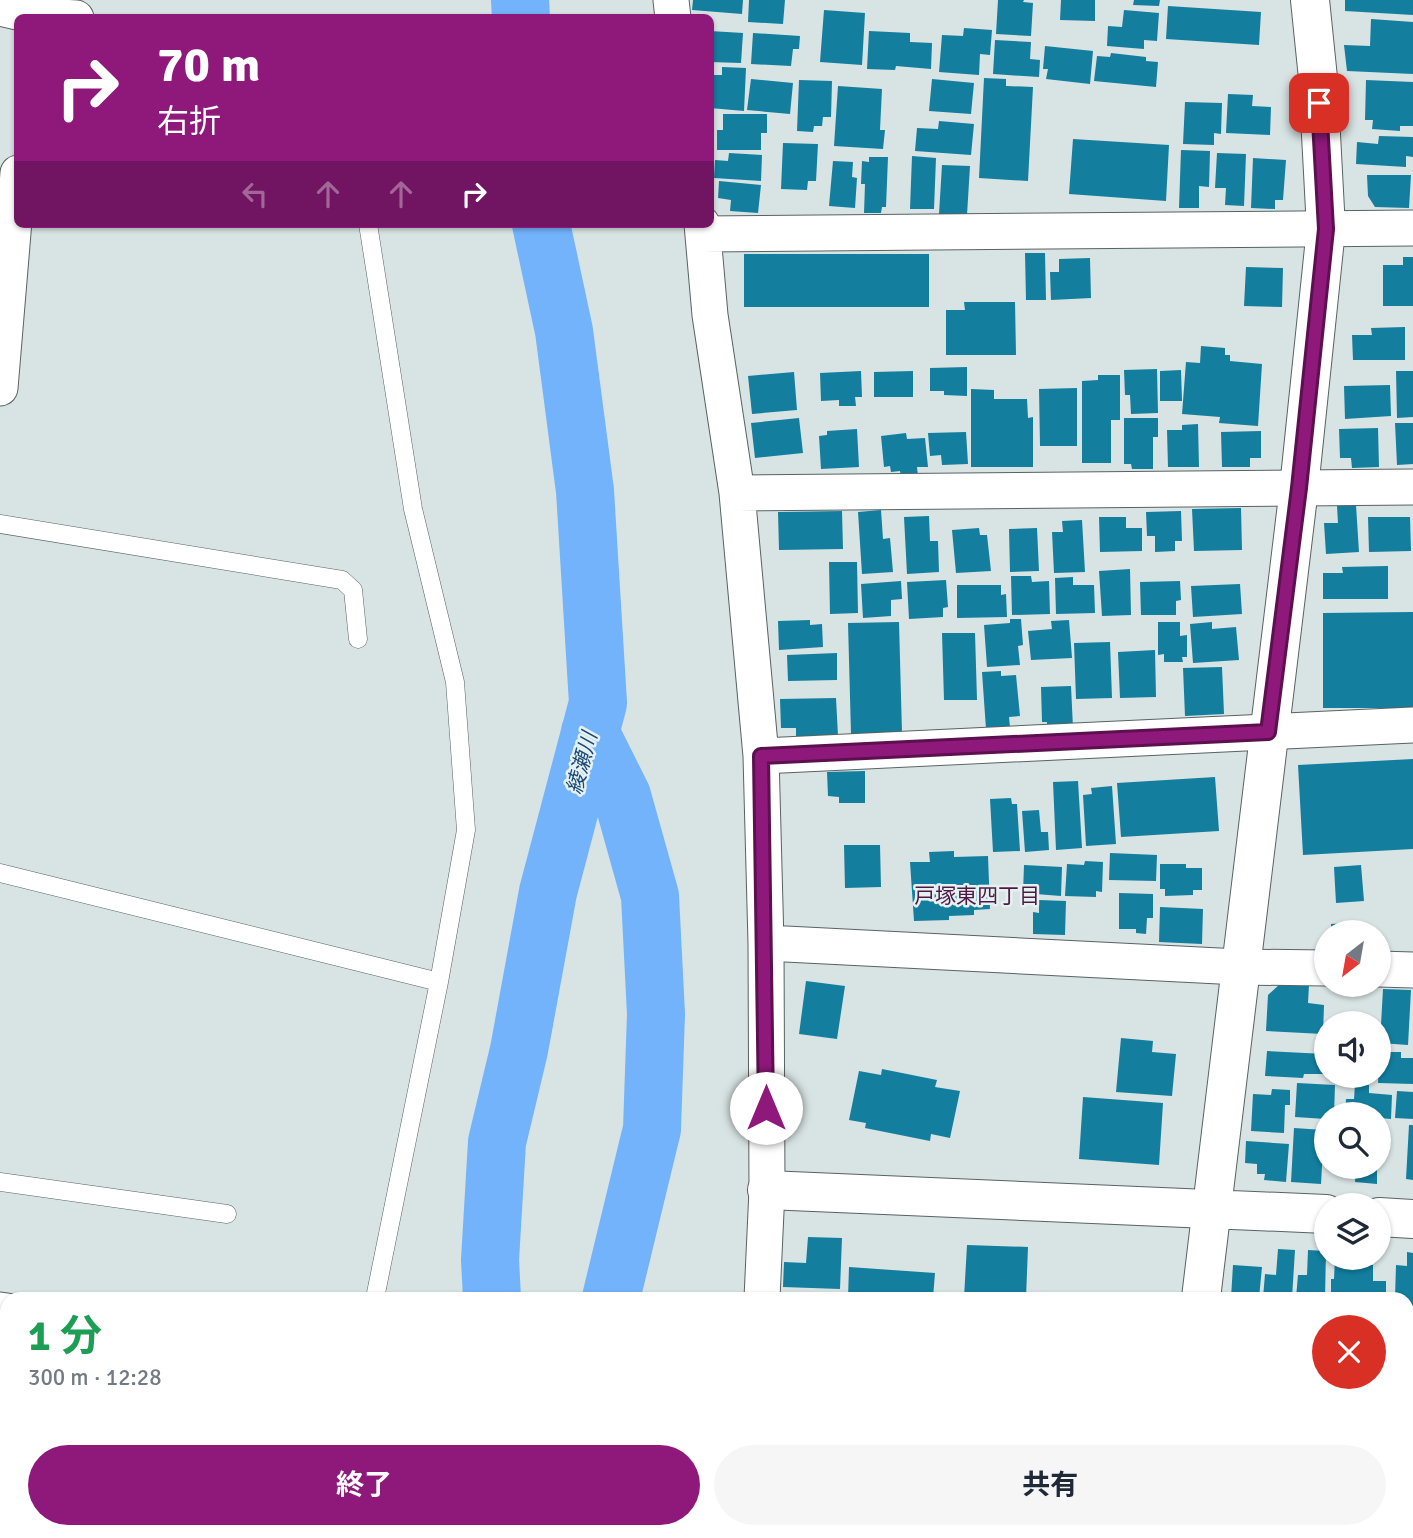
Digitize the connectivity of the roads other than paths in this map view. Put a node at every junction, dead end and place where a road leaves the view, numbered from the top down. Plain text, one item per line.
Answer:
1 (1310, 0) edge
2 (14, 221) edge
3 (369, 228) edge
4 (1413, 228) edge
5 (702, 229) edge
6 (1326, 229) junction
7 (0, 388) edge
8 (1413, 487) edge
9 (1299, 488) junction
10 (737, 493) junction
11 (0, 524) edge
12 (358, 639) dead end
13 (1413, 725) edge
14 (1268, 732) junction
15 (761, 756) junction
16 (0, 873) edge
17 (766, 943) junction
18 (1239, 967) junction
19 (1314, 968) edge
20 (1391, 969) edge
21 (1413, 970) edge
22 (439, 982) junction
23 (0, 1182) edge
24 (767, 1190) junction
25 (1212, 1208) junction
26 (1314, 1213) edge
27 (227, 1214) dead end
28 (1391, 1218) edge
29 (1413, 1219) edge
30 (376, 1292) edge
31 (762, 1292) edge
32 (1202, 1292) edge

1 - 6 street
2 - 7 street
3 - 22 lane
4 - 6 street
5 - 6 street
5 - 10 street
6 - 9 street
8 - 9 street
9 - 10 street
9 - 14 street
10 - 15 street
11 - 12 lane
13 - 14 street
14 - 15 street
14 - 18 street
15 - 17 street
16 - 22 lane
17 - 18 street
17 - 24 street
18 - 19 street
18 - 25 street
20 - 21 street
22 - 30 lane
23 - 27 lane
24 - 25 street
24 - 31 street
25 - 26 street
25 - 32 street
28 - 29 street

